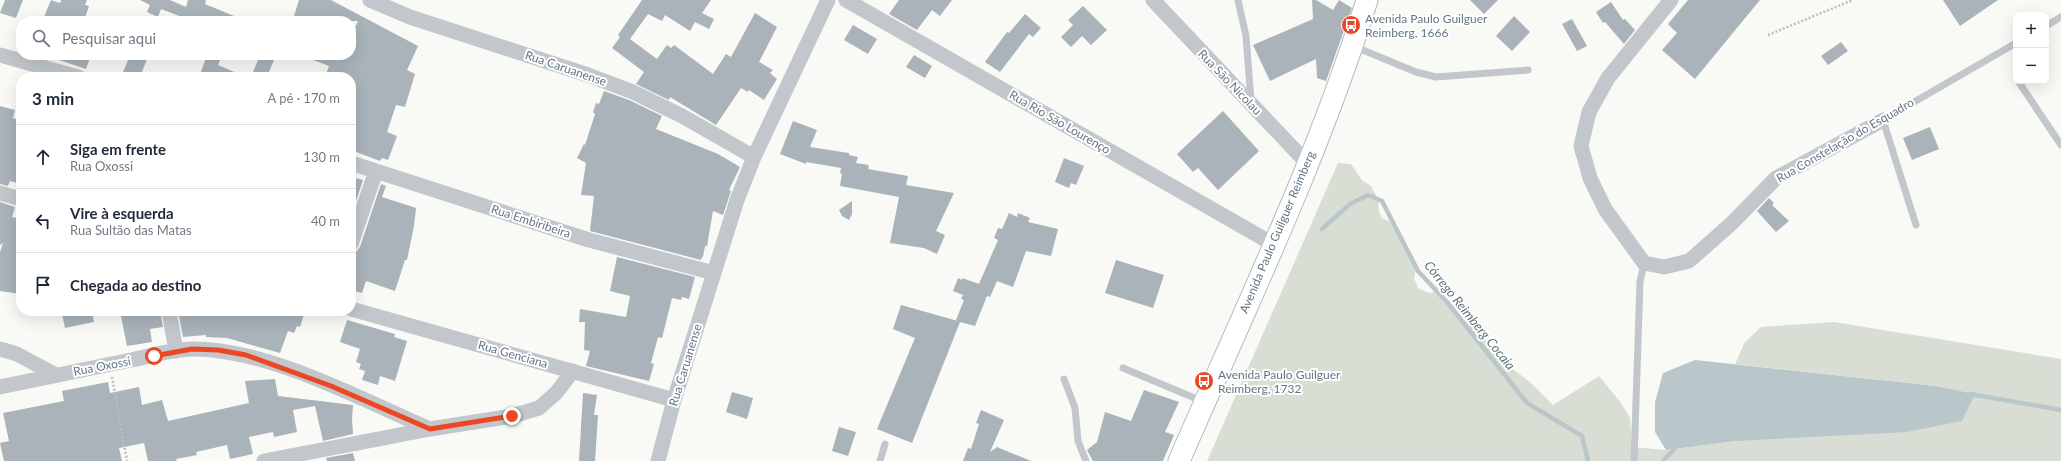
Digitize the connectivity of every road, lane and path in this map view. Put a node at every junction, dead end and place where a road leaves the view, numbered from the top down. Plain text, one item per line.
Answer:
1 (370, 0) edge
2 (828, 0) edge
3 (846, 0) edge
4 (1154, 0) edge
5 (1238, 0) edge
6 (1367, 0) edge
7 (1671, 0) edge
8 (1853, 0) edge
9 (2061, 17) edge
10 (2049, 24) edge
11 (1768, 35) dead end
12 (2013, 45) edge
13 (1353, 46) junction
14 (0, 55) edge
15 (16, 60) edge
16 (18, 60) edge
17 (1528, 70) dead end
18 (60, 72) edge
19 (2020, 84) dead end
20 (1251, 105) junction
21 (1883, 120) junction
22 (2061, 145) edge
23 (754, 157) junction
24 (1307, 163) junction
25 (356, 165) edge
26 (376, 171) junction
27 (0, 193) edge
28 (16, 198) edge
29 (1916, 226) dead end
30 (356, 229) edge
31 (1273, 244) junction
32 (1644, 262) junction
33 (714, 273) junction
34 (356, 310) edge
35 (170, 316) edge
36 (0, 349) edge
37 (176, 351) junction
38 (110, 364) junction
39 (1123, 368) dead end
40 (573, 371) junction
41 (56, 375) junction
42 (1064, 379) dead end
43 (0, 387) edge
44 (674, 400) junction
45 (1204, 402) junction
46 (430, 429) junction
47 (885, 444) dead end
48 (272, 460) edge
49 (127, 461) edge
50 (658, 461) edge
51 (880, 461) edge
52 (1086, 461) edge
53 (1179, 461) edge
54 (1634, 461) edge

1 - 23 street, Rua Caruanense
2 - 23 street, Rua Caruanense
3 - 31 street, Rua Rio São Lourenço
4 - 20 street, Rua São Nicolau
5 - 20 lane
6 - 13 main road, Avenida Paulo Guilguer Reimberg
7 - 32 street
8 - 11 path
9 - 10 lane
12 - 21 lane, Rua Constelação do Esquadro
13 - 17 lane
13 - 24 main road, Avenida Paulo Guilguer Reimberg
14 - 15 street
16 - 18 street
19 - 22 lane
20 - 24 street, Rua São Nicolau
21 - 29 lane
21 - 32 street, Rua Constelação do Esquadro
23 - 33 street, Rua Caruanense
24 - 31 main road, Avenida Paulo Guilguer Reimberg
25 - 26 street, Rua Embiribeira
26 - 30 street
26 - 33 street, Rua Embiribeira
27 - 28 street
31 - 45 main road, Avenida Paulo Guilguer Reimberg
32 - 54 lane
33 - 44 street, Rua Caruanense
34 - 40 street, Rua Genciana
35 - 37 street
36 - 41 street
37 - 38 street, Rua Oxossi
37 - 46 street, Rua Oxossi
38 - 41 street, Rua Oxossi
38 - 49 path
39 - 45 lane
40 - 44 street, Rua Genciana
40 - 46 street
41 - 43 street, Rua Oxossi
42 - 52 lane
44 - 50 street, Rua Caruanense
45 - 53 main road, Avenida Paulo Guilguer Reimberg
46 - 48 street
47 - 51 lane

